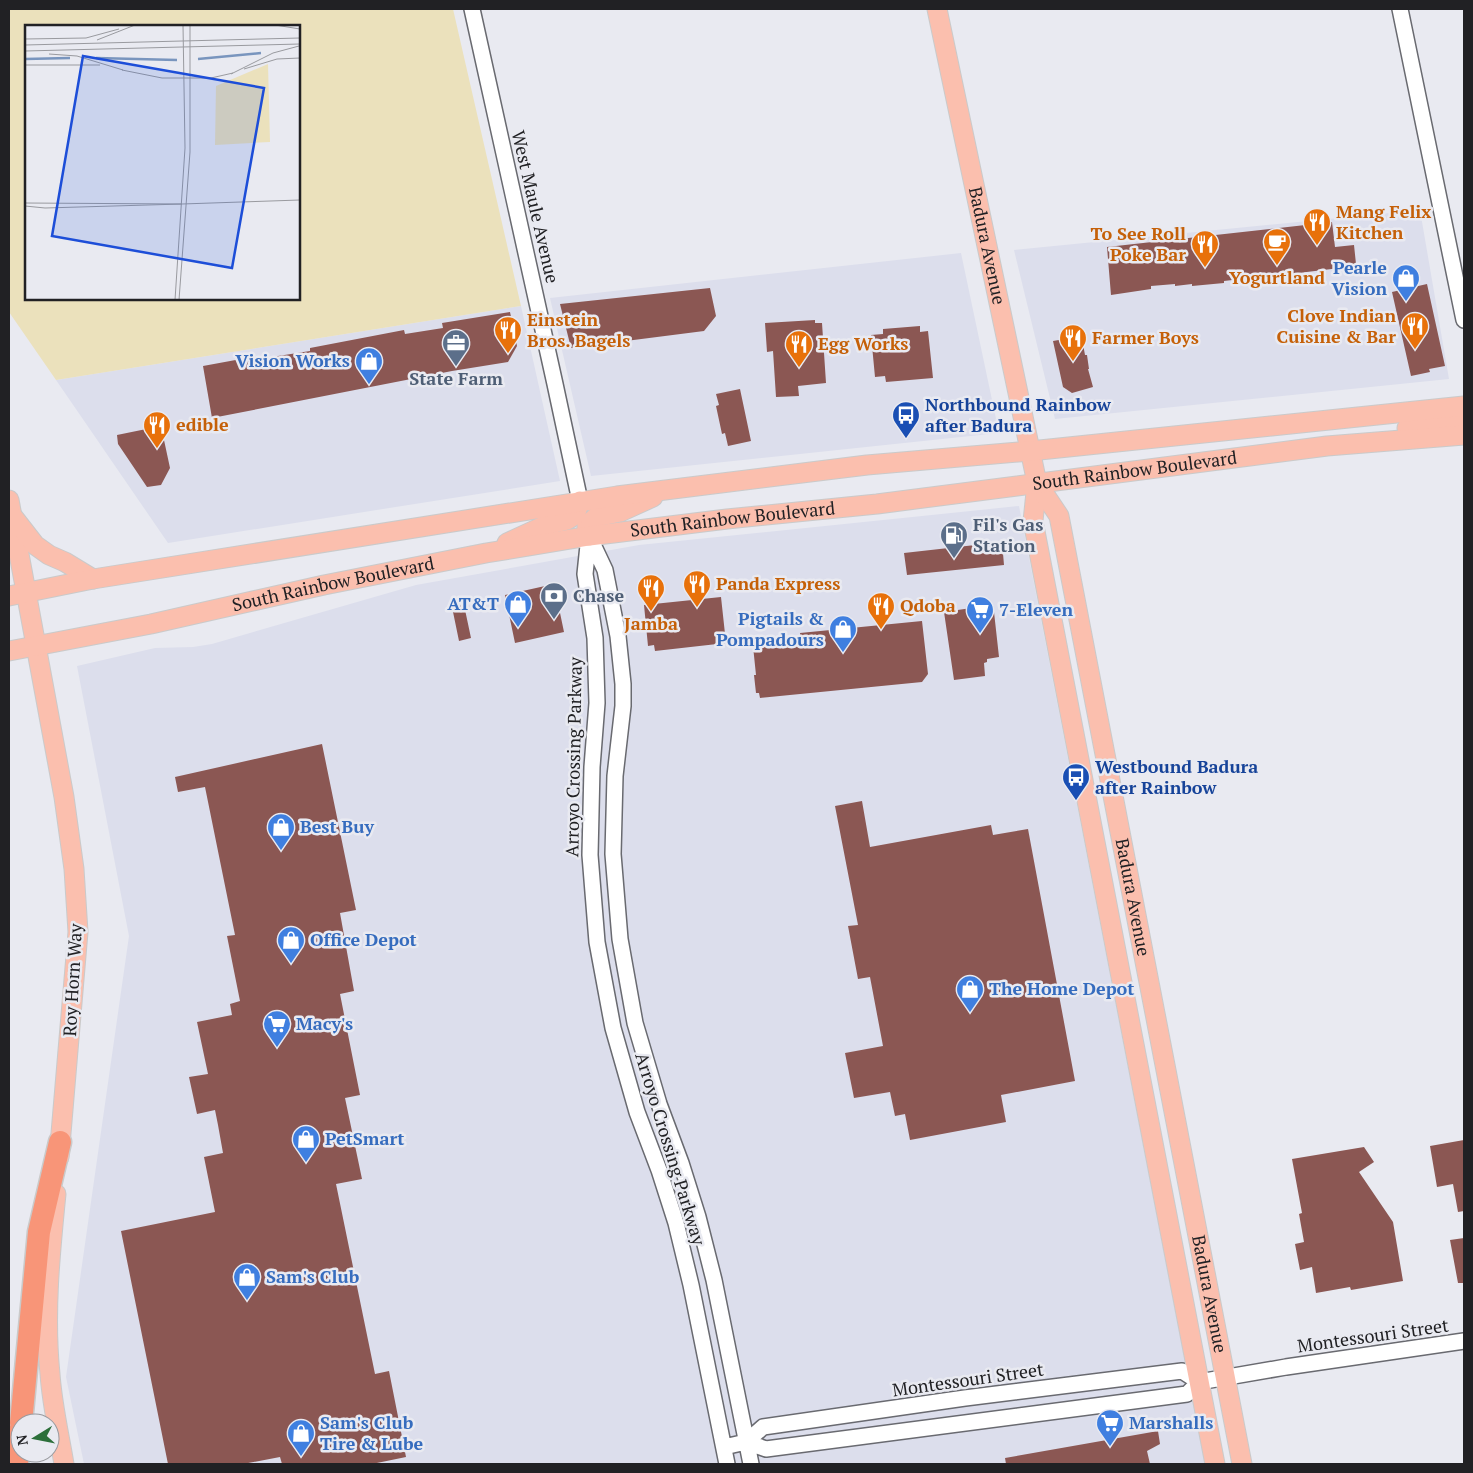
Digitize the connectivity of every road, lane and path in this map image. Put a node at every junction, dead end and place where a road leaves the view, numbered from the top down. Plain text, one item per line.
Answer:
1 (472, 9) edge
2 (937, 9) edge
3 (1400, 9) edge
4 (1464, 320) edge
5 (1464, 406) edge
6 (1464, 414) edge
7 (1464, 435) edge
8 (1358, 444) junction
9 (1030, 451) junction
10 (1037, 484) junction
11 (668, 490) junction
12 (580, 501) junction
13 (10, 507) edge
14 (589, 536) junction
15 (486, 553) junction
16 (93, 580) junction
17 (18, 594) edge
18 (36, 646) junction
19 (9, 651) edge
20 (1098, 722) junction
21 (1072, 726) junction
22 (60, 1142) junction
23 (1464, 1341) edge
24 (1225, 1377) junction
25 (1199, 1382) junction
26 (22, 1413) edge
27 (746, 1442) junction
28 (724, 1447) junction
29 (64, 1464) edge
30 (727, 1464) edge
31 (750, 1464) edge
32 (1215, 1464) edge
33 (1242, 1464) edge

1 - 12 street, West Maule Avenue
2 - 9 main road, Badura Avenue
3 - 4 street
5 - 9 main road, South Rainbow Boulevard
6 - 8 main road
7 - 8 main road, South Rainbow Boulevard
8 - 10 main road, South Rainbow Boulevard
9 - 10 main road, Badura Avenue
9 - 11 main road, South Rainbow Boulevard
10 - 14 main road, South Rainbow Boulevard
10 - 20 main road, Badura Avenue
10 - 21 main road, Badura Avenue
11 - 12 main road, South Rainbow Boulevard
11 - 14 main road
12 - 15 main road
12 - 16 main road, South Rainbow Boulevard
13 - 16 main road
13 - 17 main road, Roy Horn Way
14 - 15 main road, South Rainbow Boulevard
14 - 27 street, Arroyo Crossing Parkway
14 - 28 street, Arroyo Crossing Parkway
15 - 18 main road, South Rainbow Boulevard
16 - 17 main road, South Rainbow Boulevard
17 - 18 main road, Roy Horn Way
18 - 19 main road, South Rainbow Boulevard
18 - 22 main road, Roy Horn Way
20 - 21 main road
20 - 24 main road, Badura Avenue
21 - 25 main road, Badura Avenue
22 - 26 highway
22 - 29 main road, Roy Horn Way
23 - 24 street, Montessouri Street
24 - 25 street, Montessouri Street
24 - 33 main road, Badura Avenue
25 - 27 street, Montessouri Street
25 - 27 street, Montessouri Street
25 - 32 main road, Badura Avenue
27 - 28 street, Montessouri Street
27 - 31 street, Arroyo Crossing Parkway
28 - 30 street, Arroyo Crossing Parkway

